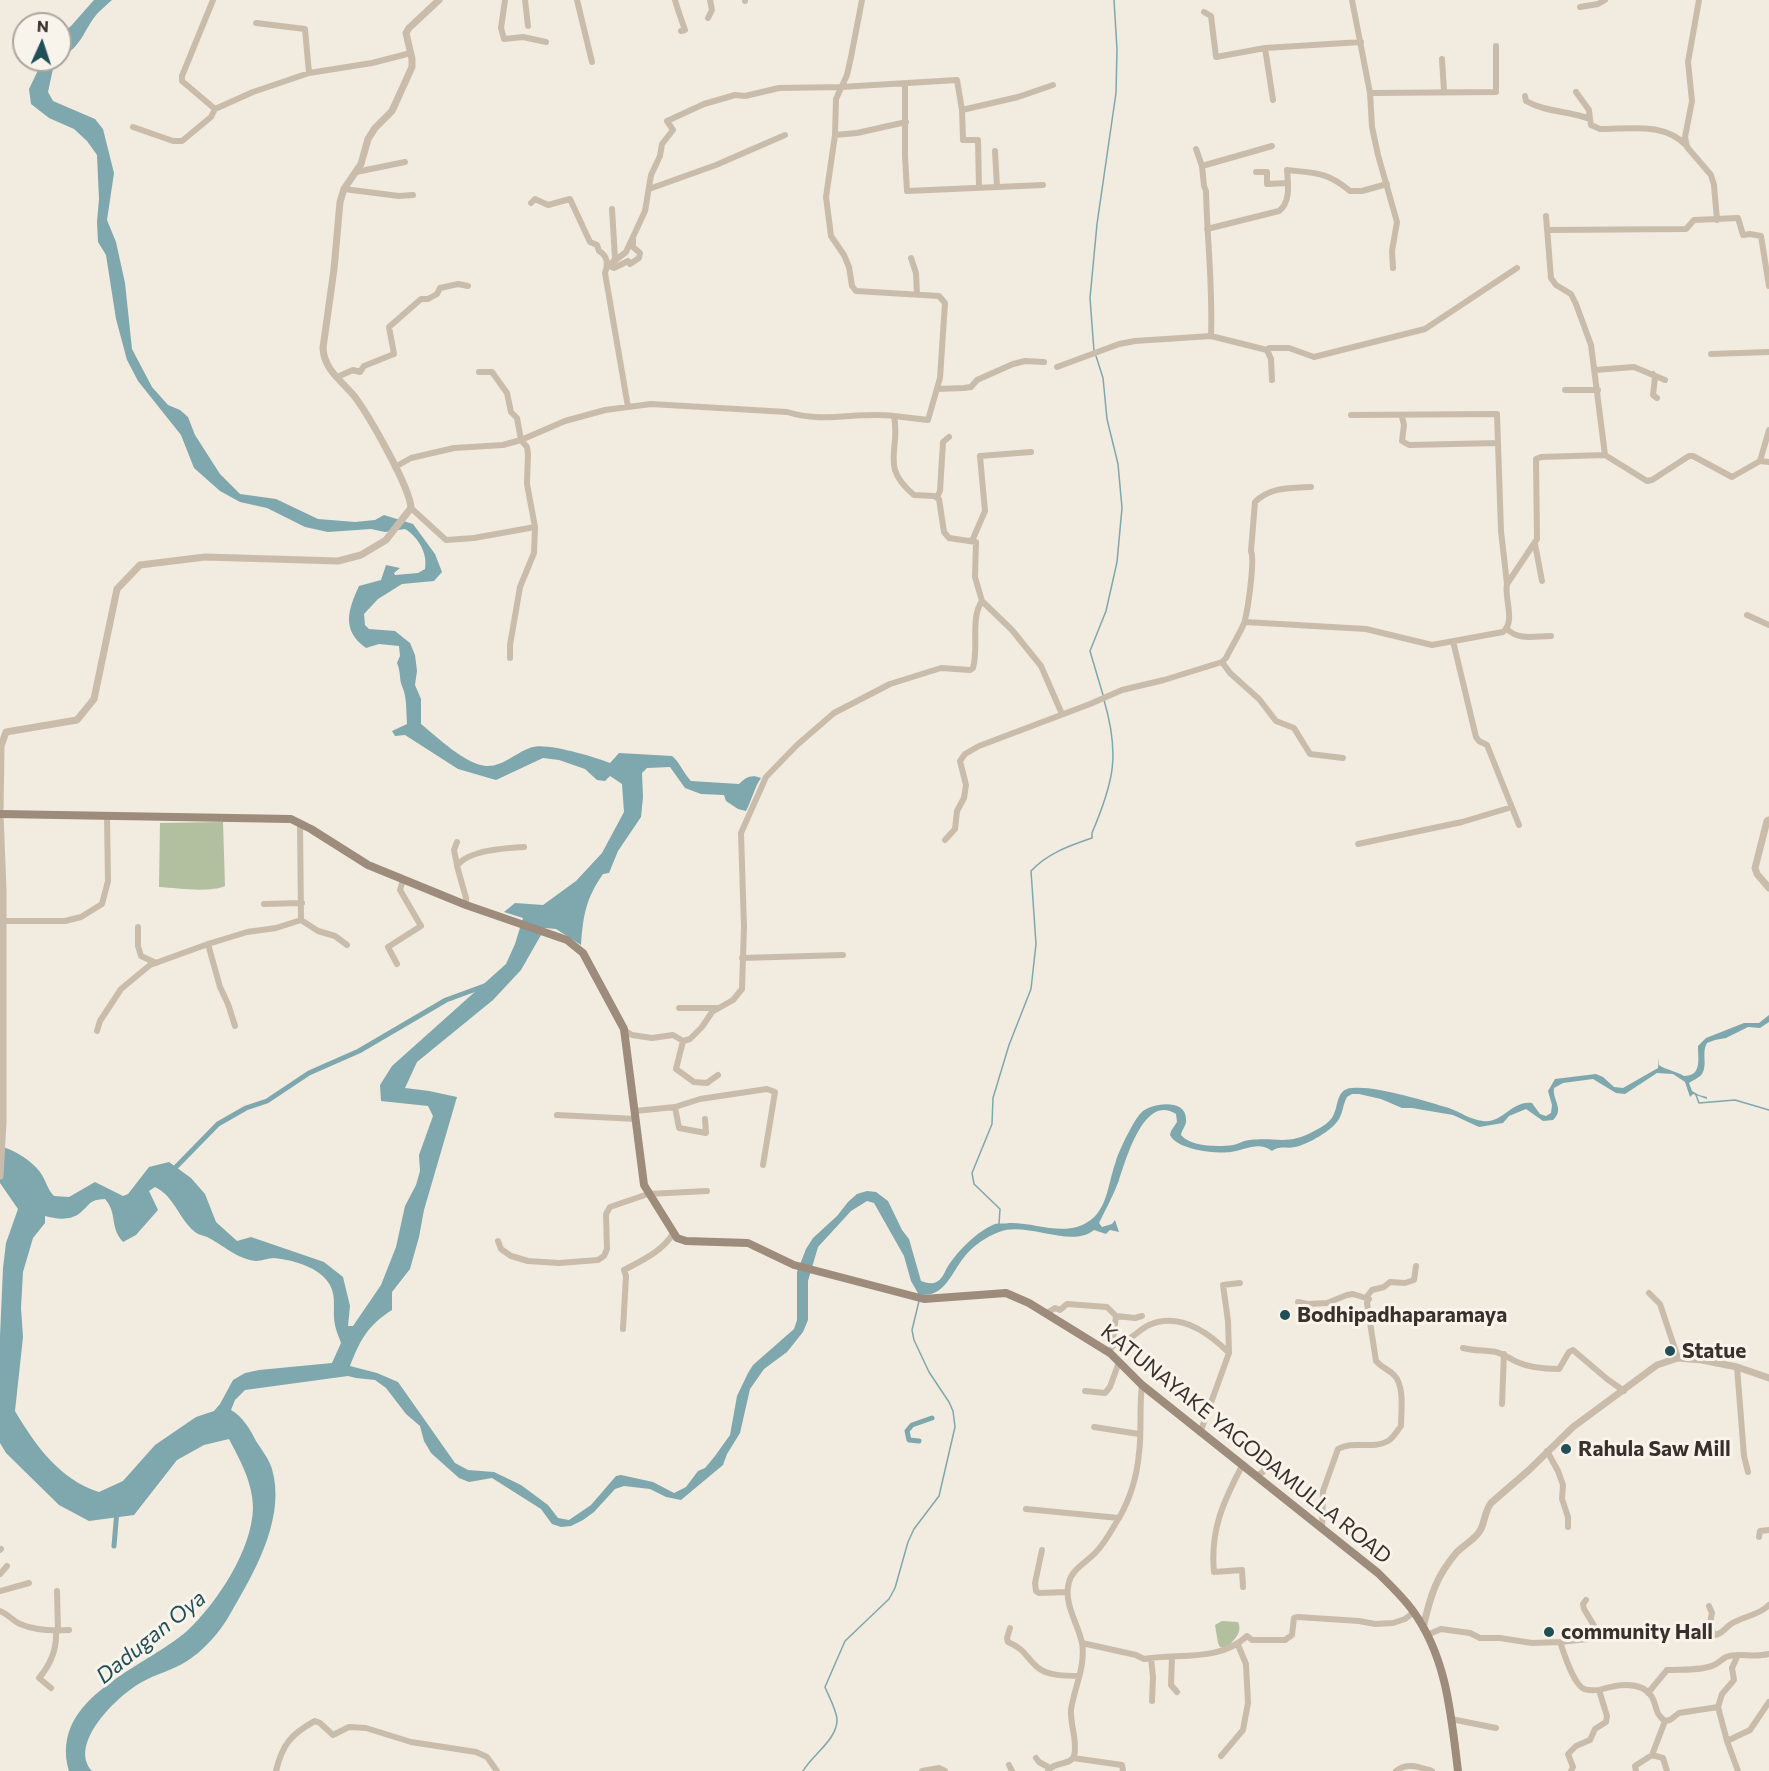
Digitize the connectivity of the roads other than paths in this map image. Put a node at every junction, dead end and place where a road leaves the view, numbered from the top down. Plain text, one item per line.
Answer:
1 (213, 0) edge
2 (438, 0) edge
3 (505, 0) edge
4 (525, 0) edge
5 (577, 0) edge
6 (675, 0) edge
7 (710, 0) edge
8 (862, 0) edge
9 (1352, 0) edge
10 (1605, 0) edge
11 (1699, 0) edge
12 (1580, 7) dead end
13 (1204, 12) dead end
14 (708, 18) dead end
15 (256, 23) dead end
16 (528, 26) dead end
17 (681, 31) dead end
18 (546, 42) dead end
19 (1362, 42) junction
20 (1496, 46) dead end
21 (1265, 48) junction
22 (411, 53) junction
23 (1442, 59) dead end
24 (592, 62) dead end
25 (309, 72) junction
26 (905, 84) junction
27 (1053, 86) dead end
28 (841, 87) junction
29 (1444, 92) junction
30 (1576, 92) dead end
31 (1370, 93) junction
32 (1525, 96) dead end
33 (1273, 100) dead end
34 (215, 109) junction
35 (962, 110) junction
36 (1590, 119) junction
37 (906, 122) junction
38 (133, 127) dead end
39 (785, 135) dead end
40 (835, 135) junction
41 (1272, 146) dead end
42 (1687, 147) junction
43 (1196, 149) dead end
44 (995, 151) dead end
45 (405, 162) dead end
46 (1202, 165) junction
47 (356, 172) junction
48 (1256, 172) dead end
49 (1288, 183) junction
50 (1387, 184) junction
51 (1042, 185) dead end
52 (997, 187) junction
53 (979, 188) junction
54 (344, 189) junction
55 (649, 189) junction
56 (413, 195) dead end
57 (531, 203) dead end
58 (612, 209) dead end
59 (1546, 216) dead end
60 (1717, 220) junction
61 (1207, 230) junction
62 (1548, 230) junction
63 (634, 232) junction
64 (911, 258) dead end
65 (610, 264) junction
66 (1393, 268) dead end
67 (1517, 268) dead end
68 (468, 286) dead end
69 (1769, 286) edge
70 (917, 294) junction
71 (1211, 336) junction
72 (1267, 350) junction
73 (1769, 352) edge
74 (1711, 354) dead end
75 (1044, 362) dead end
76 (1057, 367) dead end
77 (1594, 370) junction
78 (479, 372) dead end
79 (1653, 374) junction
80 (336, 377) junction
81 (1272, 380) dead end
82 (1665, 380) dead end
83 (937, 389) junction
84 (1565, 390) dead end
85 (1598, 390) junction
86 (1657, 398) dead end
87 (628, 407) junction
88 (1351, 415) dead end
89 (894, 416) junction
90 (1402, 417) dead end
91 (1769, 430) edge
92 (949, 437) dead end
93 (521, 440) junction
94 (1498, 443) junction
95 (1031, 452) dead end
96 (1605, 455) junction
97 (1760, 461) junction
98 (1769, 462) edge
99 (395, 466) junction
100 (1311, 487) dead end
101 (937, 497) junction
102 (411, 508) junction
103 (535, 527) junction
104 (972, 541) junction
105 (1535, 544) junction
106 (1542, 581) dead end
107 (1507, 584) junction
108 (982, 601) junction
109 (1747, 615) dead end
110 (1245, 622) junction
111 (1769, 625) edge
112 (1507, 629) junction
113 (1551, 636) dead end
114 (1453, 641) junction
115 (510, 658) dead end
116 (1221, 662) junction
117 (1062, 714) junction
118 (1344, 758) dead end
119 (1512, 807) junction
120 (0, 814) edge
121 (107, 816) junction
122 (1769, 820) edge
123 (300, 823) junction
124 (1519, 825) dead end
125 (945, 840) dead end
126 (457, 842) dead end
127 (1358, 844) dead end
128 (524, 847) dead end
129 (457, 866) junction
130 (403, 880) junction
131 (1769, 888) edge
132 (302, 903) junction
133 (264, 904) dead end
134 (466, 905) junction
135 (301, 920) junction
136 (3, 921) junction
137 (138, 927) dead end
138 (208, 944) junction
139 (347, 945) dead end
140 (843, 955) dead end
141 (742, 957) junction
142 (156, 963) junction
143 (397, 964) dead end
144 (679, 1008) dead end
145 (719, 1008) junction
146 (235, 1026) dead end
147 (624, 1029) junction
148 (97, 1031) dead end
149 (683, 1041) junction
150 (718, 1076) dead end
151 (675, 1107) junction
152 (557, 1115) dead end
153 (636, 1115) junction
154 (705, 1119) dead end
155 (763, 1165) dead end
156 (0, 1176) edge
157 (707, 1191) dead end
158 (648, 1194) junction
159 (674, 1234) junction
160 (498, 1241) dead end
161 (1416, 1266) dead end
162 (1240, 1283) dead end
163 (1649, 1293) dead end
164 (1369, 1299) junction
165 (1298, 1302) dead end
166 (1047, 1313) junction
167 (1116, 1316) junction
168 (1142, 1316) dead end
169 (623, 1329) dead end
170 (1463, 1348) dead end
171 (1111, 1349) junction
172 (1229, 1353) junction
173 (1504, 1354) junction
174 (1678, 1358) junction
175 (1119, 1362) junction
176 (1737, 1367) junction
177 (1769, 1378) edge
178 (1142, 1385) junction
179 (1624, 1390) junction
180 (1085, 1391) dead end
181 (1502, 1404) dead end
182 (1094, 1427) dead end
183 (1200, 1433) junction
184 (1139, 1434) junction
185 (1546, 1451) junction
186 (1269, 1459) dead end
187 (1242, 1466) junction
188 (1748, 1472) dead end
189 (1256, 1476) junction
190 (1026, 1509) dead end
191 (1119, 1518) junction
192 (1568, 1527) dead end
193 (1322, 1529) junction
194 (1769, 1530) edge
195 (1759, 1537) dead end
196 (1042, 1550) dead end
197 (7, 1566) dead end
198 (0, 1574) edge
199 (29, 1582) dead end
200 (1243, 1587) dead end
201 (0, 1590) edge
202 (57, 1591) dead end
203 (1067, 1592) junction
204 (1586, 1600) dead end
205 (1769, 1605) edge
206 (1709, 1606) dead end
207 (0, 1611) edge
208 (1414, 1612) junction
209 (1010, 1628) dead end
210 (69, 1630) dead end
211 (57, 1631) junction
212 (1425, 1632) junction
213 (1560, 1641) junction
214 (1082, 1643) junction
215 (1238, 1645) junction
216 (1768, 1654) edge
217 (1738, 1655) junction
218 (1172, 1657) junction
219 (1151, 1658) junction
220 (1079, 1676) junction
221 (51, 1688) dead end
222 (1599, 1690) junction
223 (1177, 1692) dead end
224 (1648, 1693) junction
225 (1152, 1701) dead end
226 (1769, 1702) edge
227 (1718, 1707) junction
228 (1451, 1719) junction
229 (1665, 1721) junction
230 (1496, 1728) dead end
231 (1727, 1741) junction
232 (1652, 1755) junction
233 (1221, 1756) dead end
234 (1036, 1758) dead end
235 (1073, 1758) junction
236 (1049, 1769) edge
237 (276, 1771) edge
238 (497, 1771) edge
239 (922, 1771) edge
240 (945, 1771) edge
241 (1122, 1771) edge
242 (1396, 1771) edge
243 (1432, 1771) edge
244 (1458, 1771) edge
245 (1571, 1771) edge
246 (1636, 1771) edge
247 (1667, 1771) edge
248 (1738, 1771) edge

1 - 34 street
2 - 22 street
3 - 18 street
4 - 16 street
5 - 24 street
6 - 17 street
7 - 14 street
8 - 28 street
9 - 19 street
10 - 12 street
11 - 42 street
13 - 21 street
15 - 25 street
19 - 21 street
19 - 31 street
20 - 29 street
21 - 33 street
22 - 25 street
22 - 47 street
23 - 29 street
25 - 34 street
26 - 28 street
26 - 35 street
26 - 37 street
27 - 35 street
28 - 40 street
28 - 55 street
29 - 31 street
30 - 36 street
31 - 50 street
32 - 36 street
34 - 38 street
35 - 53 street
36 - 42 street
37 - 40 street
37 - 53 street
39 - 55 street
40 - 70 street
41 - 46 street
42 - 60 street
43 - 46 street
44 - 52 street
45 - 47 street
46 - 61 street
47 - 54 street
48 - 49 street
49 - 50 street
49 - 61 street
50 - 66 street
51 - 52 street
52 - 53 street
54 - 56 street
54 - 80 street
55 - 63 street
57 - 65 street
58 - 65 street
59 - 62 street
60 - 62 street
60 - 69 street
61 - 71 street
62 - 77 street
63 - 65 street
63 - 65 street
64 - 70 street
65 - 87 street
67 - 72 street
68 - 80 street
70 - 83 street
71 - 72 street
71 - 76 street
72 - 81 street
73 - 74 street
75 - 83 street
77 - 79 street
77 - 85 street
78 - 93 street
79 - 82 street
79 - 86 street
80 - 99 street
83 - 89 street
84 - 85 street
85 - 96 street
87 - 89 street
87 - 93 street
88 - 94 street
89 - 101 street
90 - 94 street
91 - 97 street
92 - 101 street
93 - 99 street
93 - 103 street
94 - 107 street
95 - 104 street
96 - 97 street
96 - 105 street
97 - 98 street
99 - 102 street
100 - 110 street
101 - 104 street
102 - 103 street
102 - 120 street
103 - 115 street
104 - 108 street
105 - 106 street
105 - 107 street
107 - 112 street
108 - 117 street
108 - 141 street
109 - 111 street
110 - 114 street
110 - 116 street
112 - 113 street
112 - 114 street
114 - 119 street
116 - 117 street
116 - 118 street
117 - 125 street
119 - 124 street
119 - 127 street
120 - 121 main road
120 - 136 street
121 - 123 main road
121 - 136 street
122 - 131 street
123 - 130 main road
123 - 132 street
126 - 129 street
128 - 129 street
129 - 134 street
130 - 134 main road
130 - 143 street
132 - 133 street
132 - 135 street
134 - 147 main road
135 - 138 street
135 - 139 street
136 - 156 street
137 - 142 street
138 - 142 street
138 - 146 street
140 - 141 street
141 - 145 street
142 - 148 street
144 - 145 street
145 - 149 street
147 - 149 street
147 - 153 main road
149 - 150 street
151 - 153 street
151 - 154 street
151 - 155 street
152 - 153 street
153 - 158 main road
157 - 158 street
158 - 159 main road
158 - 160 street
159 - 166 main road, KATUNAYAKE YAGODAMULLA ROAD
159 - 169 street
161 - 164 street
162 - 172 street
163 - 174 street
164 - 165 street
164 - 193 street
166 - 167 street
166 - 171 main road, KATUNAYAKE YAGODAMULLA ROAD
167 - 168 street
167 - 171 street
170 - 173 street
171 - 172 street
171 - 175 main road, KATUNAYAKE YAGODAMULLA ROAD
172 - 183 street
173 - 179 street
173 - 181 street
174 - 176 street
174 - 179 street
175 - 178 main road, KATUNAYAKE YAGODAMULLA ROAD
175 - 180 street
176 - 177 street
176 - 188 street
178 - 183 main road, KATUNAYAKE YAGODAMULLA ROAD
178 - 184 street
179 - 185 street
182 - 184 street
183 - 187 main road, KATUNAYAKE YAGODAMULLA ROAD
184 - 191 street
185 - 192 street
185 - 212 street
186 - 189 street
187 - 189 main road, KATUNAYAKE YAGODAMULLA ROAD
187 - 200 street
189 - 193 main road, KATUNAYAKE YAGODAMULLA ROAD
190 - 191 street
191 - 203 street
193 - 208 main road, KATUNAYAKE YAGODAMULLA ROAD
194 - 195 street
196 - 203 street
197 - 198 street
199 - 201 street
202 - 211 street
203 - 214 street
204 - 213 street
205 - 206 street
207 - 211 street
208 - 212 main road, KATUNAYAKE YAGODAMULLA ROAD
208 - 215 street
209 - 220 street
210 - 211 street
211 - 221 street
212 - 213 street
212 - 228 main road, KATUNAYAKE YAGODAMULLA ROAD
213 - 222 street
214 - 219 street
214 - 220 street
215 - 218 street
215 - 233 street
216 - 217 street
217 - 224 street
217 - 227 street
218 - 219 street
218 - 223 street
219 - 225 street
220 - 235 street
222 - 224 street
222 - 245 street
224 - 229 street
226 - 231 street
227 - 229 street
227 - 231 street
228 - 230 street
228 - 244 main road, KATUNAYAKE YAGODAMULLA ROAD
229 - 232 street
231 - 248 street
232 - 246 street
232 - 247 street
234 - 236 street
235 - 236 street
235 - 241 street
237 - 238 street
239 - 240 street
242 - 243 street

